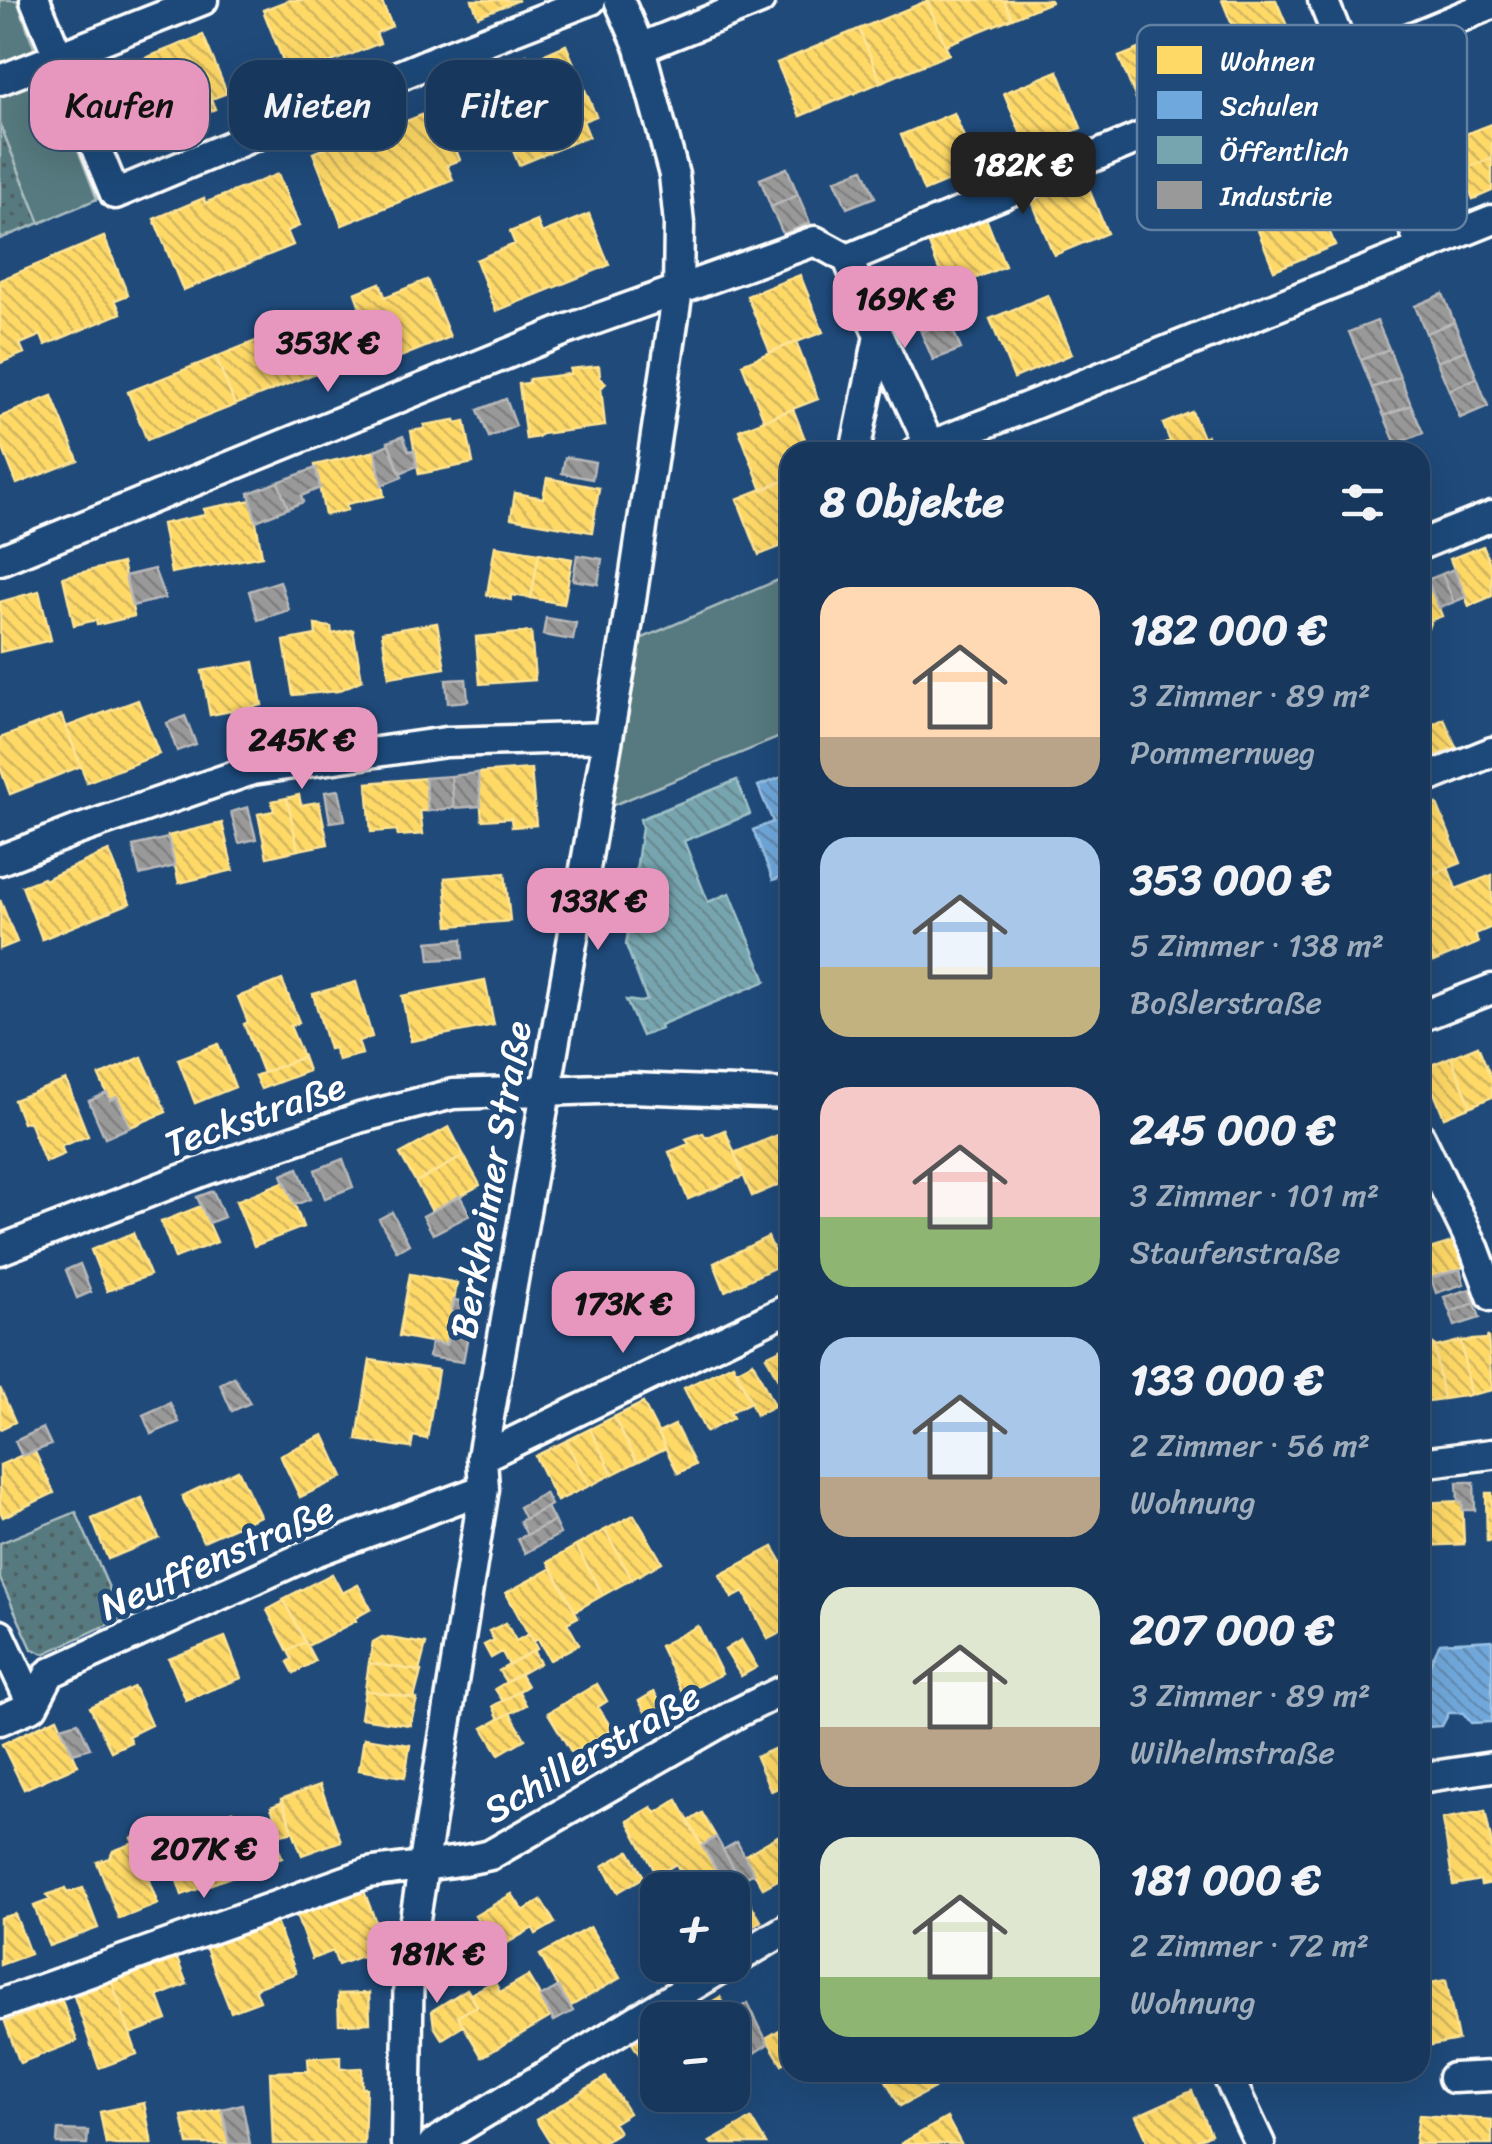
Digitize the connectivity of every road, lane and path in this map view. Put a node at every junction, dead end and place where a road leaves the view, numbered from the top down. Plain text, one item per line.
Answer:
1 (34, 0) edge
2 (203, 0) edge
3 (591, 0) edge
4 (619, 0) edge
5 (760, 0) edge
6 (1323, 0) edge
7 (1492, 4) edge
8 (1334, 25) edge
9 (1436, 25) edge
10 (640, 48) junction
11 (58, 58) junction
12 (0, 80) edge
13 (1137, 142) edge
14 (1492, 220) edge
15 (1415, 230) edge
16 (1422, 248) junction
17 (848, 258) junction
18 (678, 290) junction
19 (879, 336) junction
20 (857, 442) edge
21 (920, 442) edge
22 (943, 442) edge
23 (1492, 516) edge
24 (1430, 541) edge
25 (2, 556) edge
26 (608, 737) junction
27 (1492, 752) edge
28 (1430, 777) edge
29 (0, 860) edge
30 (1492, 989) edge
31 (1430, 1013) edge
32 (544, 1092) junction
33 (780, 1094) edge
34 (1430, 1158) edge
35 (0, 1250) edge
36 (1492, 1296) edge
37 (780, 1313) edge
38 (1492, 1454) edge
39 (482, 1457) junction
40 (1430, 1462) edge
41 (484, 1490) junction
42 (0, 1635) edge
43 (780, 1692) edge
44 (32, 1706) junction
45 (0, 1720) edge
46 (1492, 1767) edge
47 (1430, 1776) edge
48 (424, 1864) junction
49 (780, 1933) edge
50 (750, 1951) edge
51 (699, 1982) edge
52 (0, 2004) edge
53 (1492, 2076) edge
54 (1452, 2078) dead end
55 (1231, 2082) edge
56 (406, 2144) edge
57 (432, 2144) edge
58 (1260, 2144) edge

1 - 11 street
2 - 11 street
3 - 11 street
4 - 10 street, Berkheimer Straße
5 - 10 street
6 - 8 street
7 - 9 street
10 - 18 street, Berkheimer Straße
11 - 12 street
13 - 17 street
14 - 16 street
15 - 16 street
16 - 22 street
17 - 18 street
17 - 19 street
18 - 25 street
18 - 26 street, Berkheimer Straße
19 - 20 street
19 - 21 street
23 - 24 street
26 - 29 street
26 - 32 street, Berkheimer Straße
27 - 28 street
30 - 31 street
32 - 33 street, Teckstraße
32 - 35 street, Teckstraße
32 - 39 street, Berkheimer Straße
34 - 36 street
37 - 39 street
38 - 40 street
39 - 41 street, Berkheimer Straße
41 - 44 street, Neuffenstraße
41 - 48 street, Berkheimer Straße
42 - 44 street
43 - 48 street, Schillerstraße
44 - 45 street, Neuffenstraße
46 - 47 street
48 - 52 street, Schillerstraße
48 - 56 street, Berkheimer Straße
49 - 50 street
51 - 57 street
53 - 54 street
55 - 58 street

